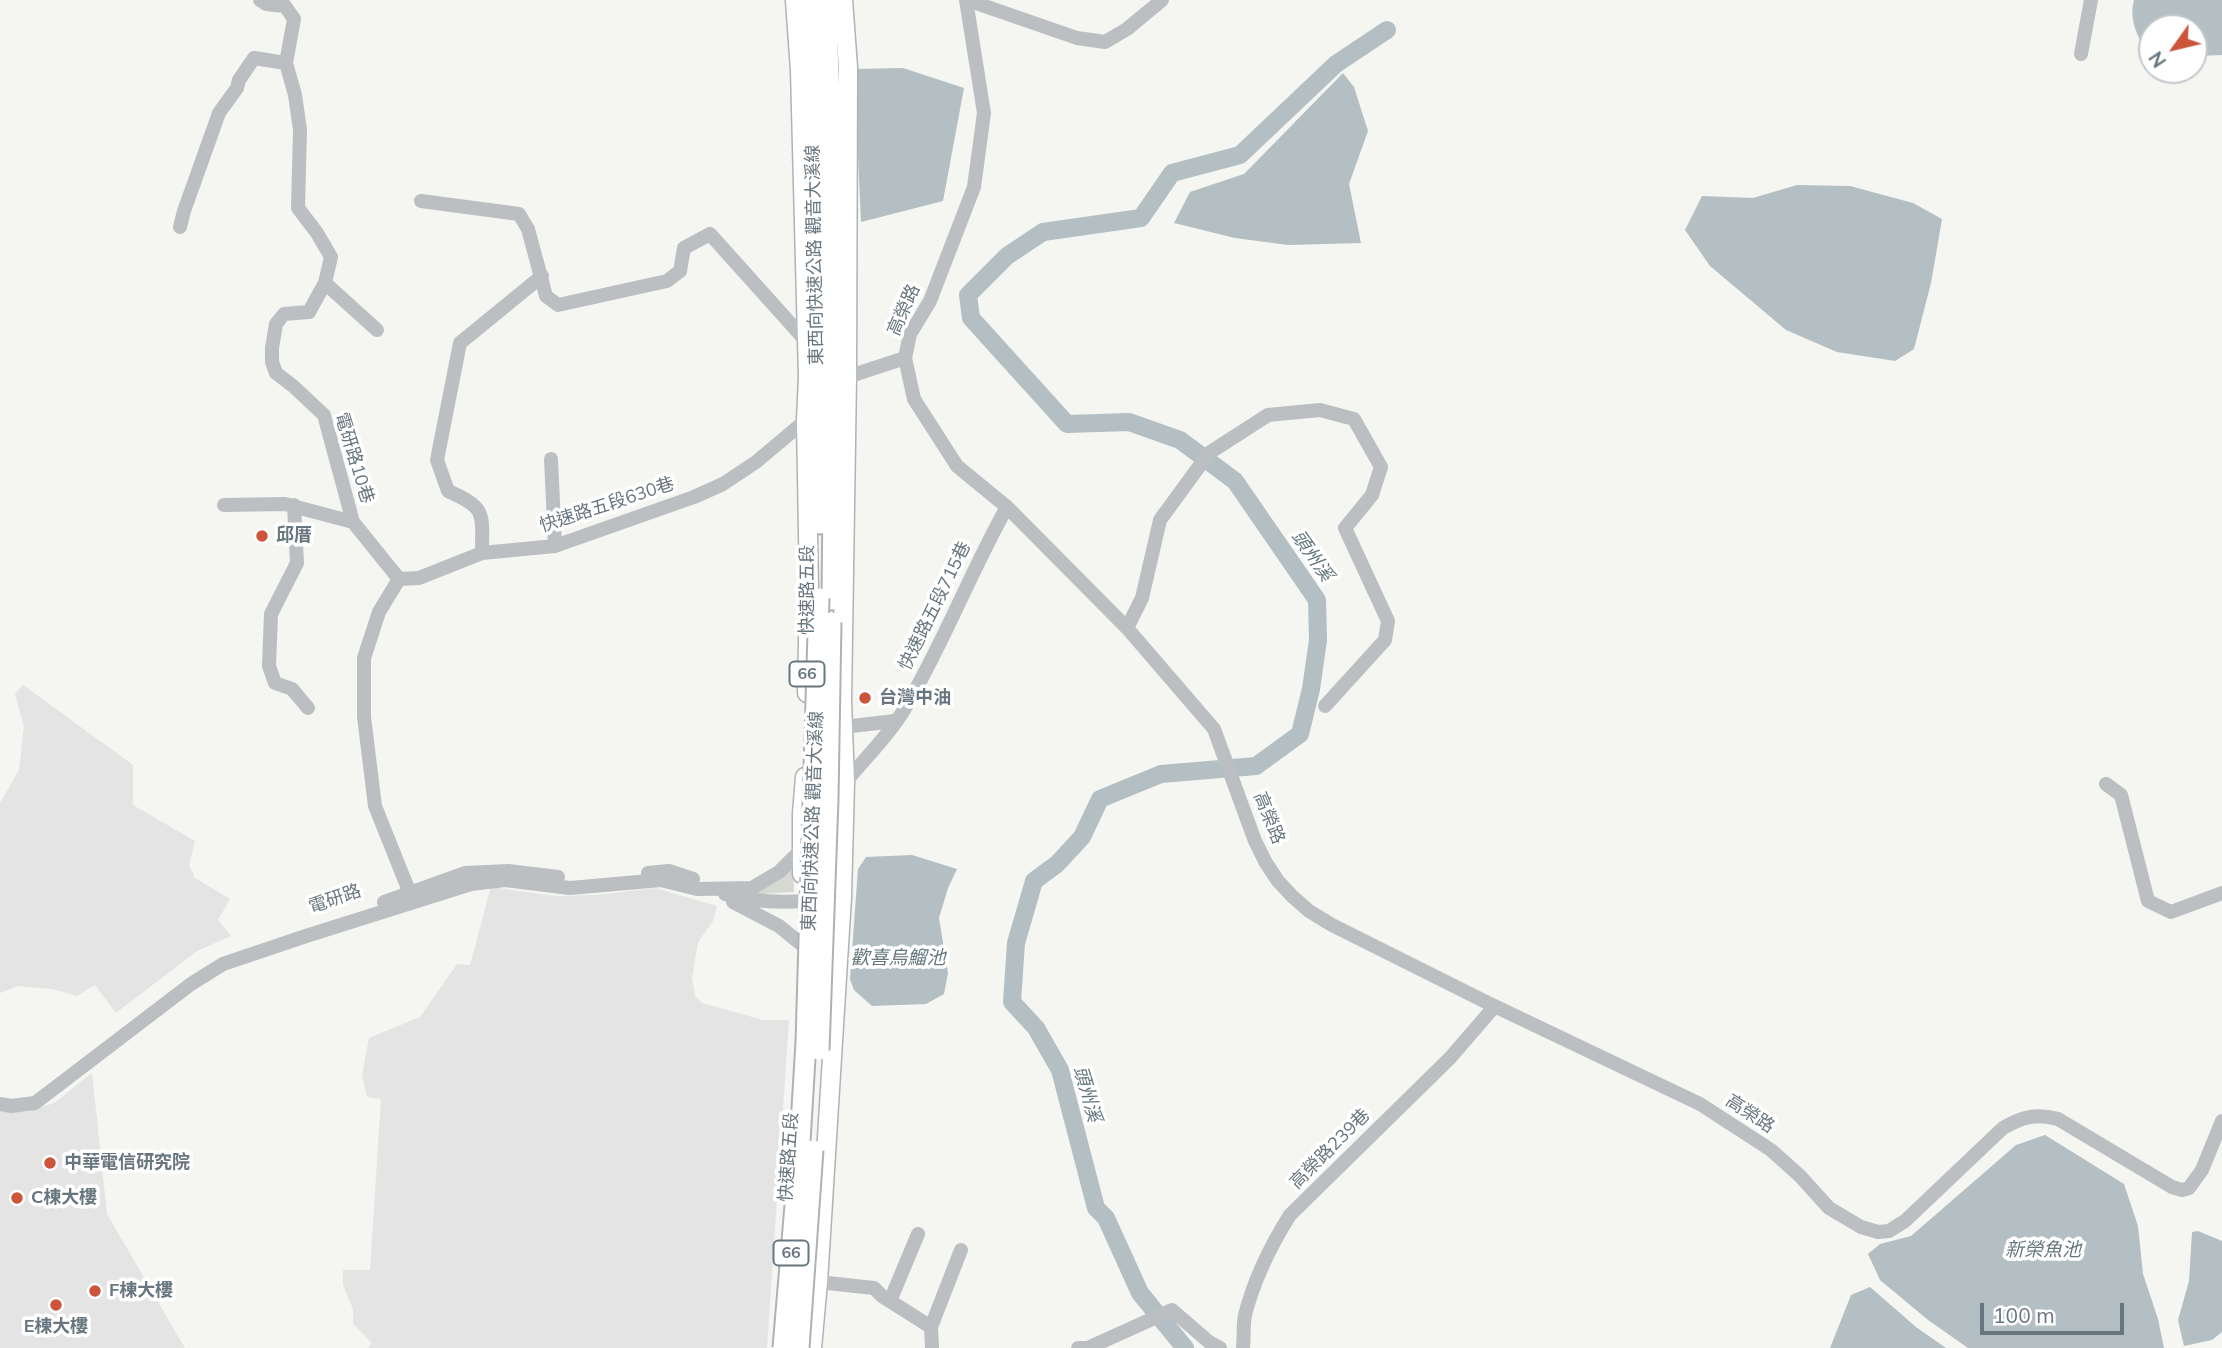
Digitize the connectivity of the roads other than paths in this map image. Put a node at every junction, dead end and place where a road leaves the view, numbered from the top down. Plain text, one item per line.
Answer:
1 (260, 0) edge
2 (795, 0) edge
3 (810, 0) edge
4 (826, 0) edge
5 (843, 0) edge
6 (966, 0) edge
7 (1162, 0) edge
8 (2091, 0) edge
9 (2081, 54) dead end
10 (286, 63) junction
11 (814, 161) junction
12 (833, 172) junction
13 (421, 201) dead end
14 (180, 227) dead end
15 (804, 271) junction
16 (542, 276) junction
17 (848, 280) junction
18 (325, 283) junction
19 (377, 330) dead end
20 (807, 342) junction
21 (905, 358) junction
22 (847, 377) junction
23 (806, 420) junction
24 (551, 459) dead end
25 (224, 505) dead end
26 (293, 505) junction
27 (1007, 507) junction
28 (353, 522) junction
29 (555, 546) junction
30 (482, 553) junction
31 (399, 579) junction
32 (1127, 628) junction
33 (1325, 706) dead end
34 (308, 708) dead end
35 (895, 721) junction
36 (843, 728) junction
37 (807, 730) junction
38 (845, 783) junction
39 (2106, 784) dead end
40 (802, 849) junction
41 (717, 890) junction
42 (2222, 893) edge
43 (842, 897) junction
44 (412, 898) junction
45 (803, 902) junction
46 (801, 944) junction
47 (1495, 1006) junction
48 (0, 1097) edge
49 (0, 1104) edge
50 (2222, 1121) edge
51 (918, 1234) dead end
52 (961, 1250) dead end
53 (818, 1282) junction
54 (890, 1301) junction
55 (931, 1327) junction
56 (776, 1348) edge
57 (783, 1348) edge
58 (799, 1348) edge
59 (812, 1348) edge
60 (932, 1348) edge
61 (1078, 1348) edge
62 (1220, 1348) edge
63 (1243, 1348) edge

1 - 10 street, 電研路10巷
2 - 15 main road, 快速路五段 / 66
3 - 11 highway, 東西向快速公路 觀音大溪線 / 66
4 - 12 highway, 東西向快速公路 觀音大溪線 / 66
5 - 17 main road, 快速路五段 / 66
6 - 7 street
6 - 21 street, 高榮路
8 - 9 street
10 - 14 street
10 - 18 street, 電研路10巷
11 - 15 highway
11 - 57 highway, 東西向快速公路 觀音大溪線 / 66, bridge
12 - 17 highway
12 - 58 highway, 東西向快速公路 觀音大溪線 / 66, bridge
13 - 16 street
15 - 20 main road, 快速路五段 / 66
16 - 20 street
16 - 30 street
17 - 22 main road, 快速路五段 / 66
18 - 19 street
18 - 28 street, 電研路10巷
20 - 23 main road, 快速路五段 / 66
21 - 22 street
21 - 27 street, 高榮路
22 - 36 main road, 快速路五段 / 66
23 - 29 street, 快速路五段630巷
23 - 37 main road, 快速路五段 / 66
24 - 29 street
25 - 26 street
26 - 28 street
26 - 34 street
27 - 32 street, 高榮路
27 - 35 street, 快速路五段715巷
28 - 31 street, 電研路10巷
29 - 30 street, 快速路五段630巷
30 - 31 street, 快速路五段630巷
31 - 44 street
32 - 33 street
32 - 47 street, 高榮路
35 - 36 street
35 - 38 street, 快速路五段715巷
36 - 37 street
36 - 38 main road, 快速路五段 / 66
37 - 40 main road, 快速路五段 / 66
38 - 43 main road, 快速路五段 / 66
39 - 42 street
40 - 41 street, 電研路
40 - 45 main road, 快速路五段 / 66
41 - 44 street, 電研路
41 - 45 street, 電研路
41 - 46 street
43 - 45 street, 電研路
43 - 53 main road, 快速路五段 / 66
44 - 48 street, 電研路
44 - 49 street, 電研路
45 - 46 main road, 快速路五段 / 66
46 - 56 main road, 快速路五段 / 66
47 - 50 street, 高榮路
47 - 63 street, 高榮路239巷
51 - 54 street
52 - 55 street
53 - 54 street
53 - 59 main road, 快速路五段 / 66
54 - 55 street
55 - 60 street
61 - 62 street

